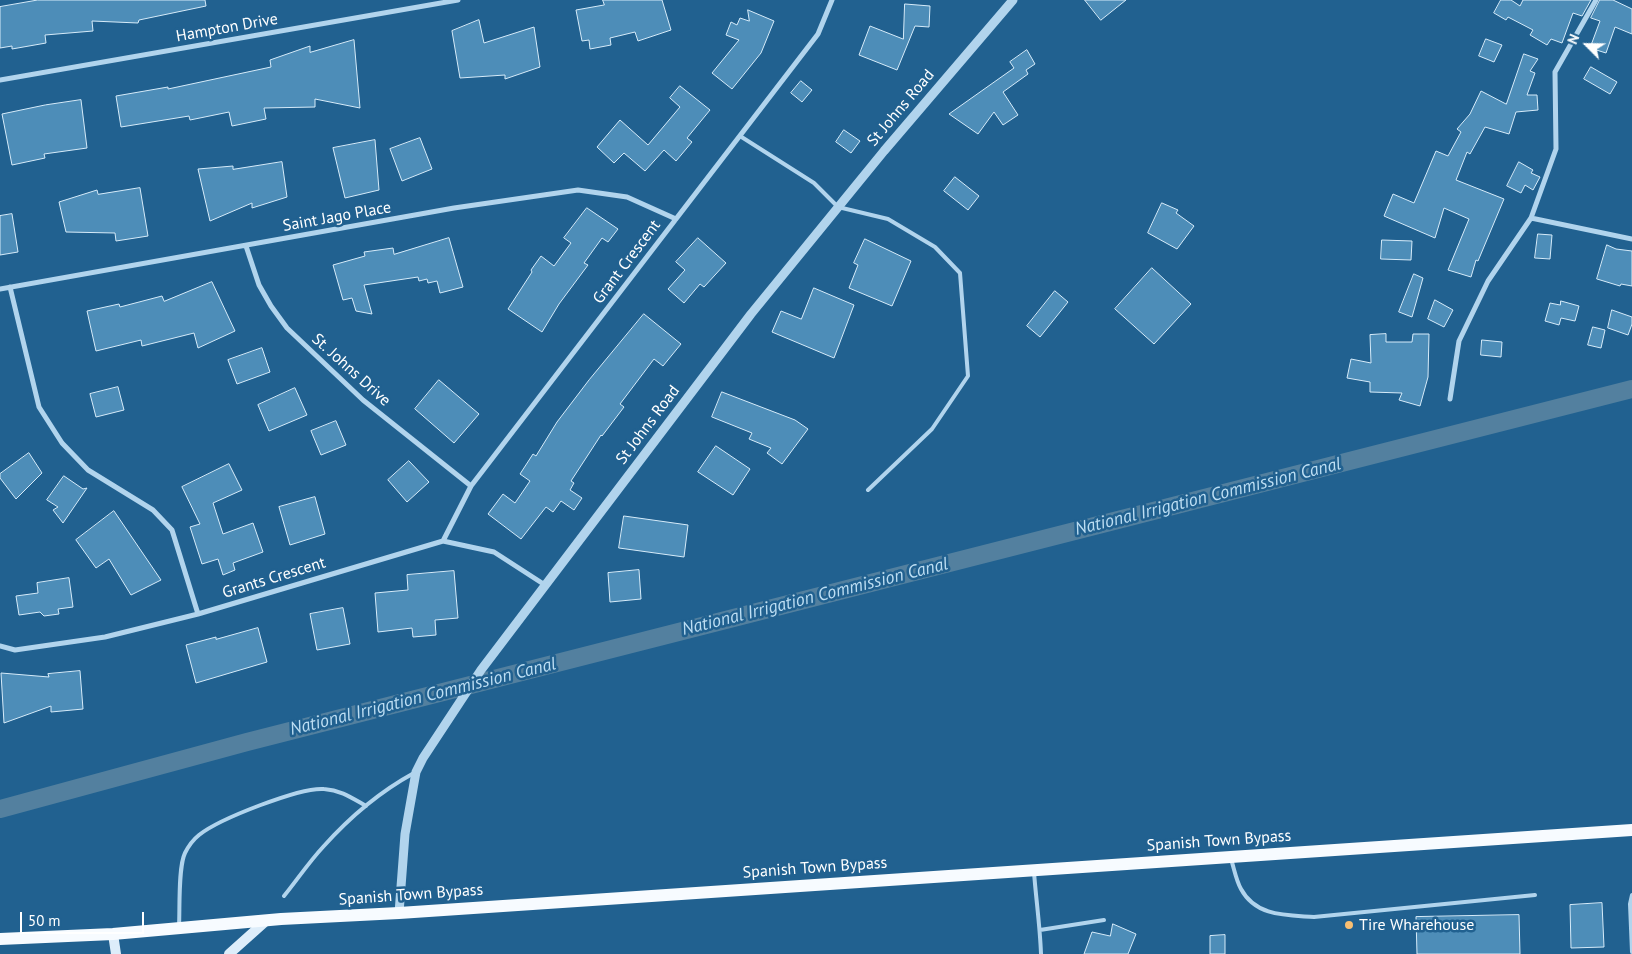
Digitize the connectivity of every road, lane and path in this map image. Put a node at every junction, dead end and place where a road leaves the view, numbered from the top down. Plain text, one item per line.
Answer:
1 (458, 0) edge
2 (832, 0) edge
3 (1013, 0) edge
4 (1596, 0) edge
5 (0, 80) edge
6 (740, 136) junction
7 (838, 208) junction
8 (1532, 218) junction
9 (676, 219) junction
10 (1632, 239) edge
11 (246, 246) junction
12 (10, 287) junction
13 (0, 290) edge
14 (1450, 399) dead end
15 (472, 486) junction
16 (868, 490) dead end
17 (443, 541) junction
18 (545, 585) junction
19 (198, 614) junction
20 (0, 646) edge
21 (416, 772) junction
22 (366, 806) junction
23 (1632, 830) edge
24 (1230, 857) junction
25 (1034, 870) junction
26 (1535, 894) dead end
27 (1632, 894) edge
28 (284, 896) dead end
29 (399, 913) junction
30 (267, 920) junction
31 (1104, 920) dead end
32 (179, 928) junction
33 (1040, 930) junction
34 (113, 934) junction
35 (0, 939) edge
36 (1632, 952) edge
37 (116, 954) edge
38 (229, 954) edge
39 (1041, 954) edge

1 - 5 street, Hampton Drive
2 - 6 street, Grant Crescent
3 - 7 street, St Johns Road
4 - 8 street
6 - 7 lane
6 - 9 street, Grant Crescent
7 - 16 lane
7 - 18 street, St Johns Road
8 - 10 street
8 - 14 street
9 - 11 street, Saint Jago Place
9 - 15 street, Grant Crescent
11 - 12 street, Saint Jago Place
11 - 15 street, St. Johns Drive
12 - 13 street, Saint Jago Place
12 - 19 street
15 - 17 street, Grant Crescent
17 - 18 street, Grants Crescent
17 - 19 street, Grants Crescent
18 - 21 street, St Johns Road
19 - 20 street, Grants Crescent
21 - 22 lane
21 - 29 street, St Johns Road
22 - 28 lane
22 - 32 lane
23 - 24 main road, Spanish Town Bypass
24 - 25 main road, Spanish Town Bypass
24 - 26 lane
25 - 29 main road, Spanish Town Bypass
25 - 33 lane
27 - 36 lane
29 - 30 main road, Spanish Town Bypass
30 - 32 main road, Spanish Town Bypass
30 - 38 main road
31 - 33 lane
32 - 34 main road, Spanish Town Bypass
33 - 39 lane
34 - 35 main road, Spanish Town Bypass
34 - 37 main road

